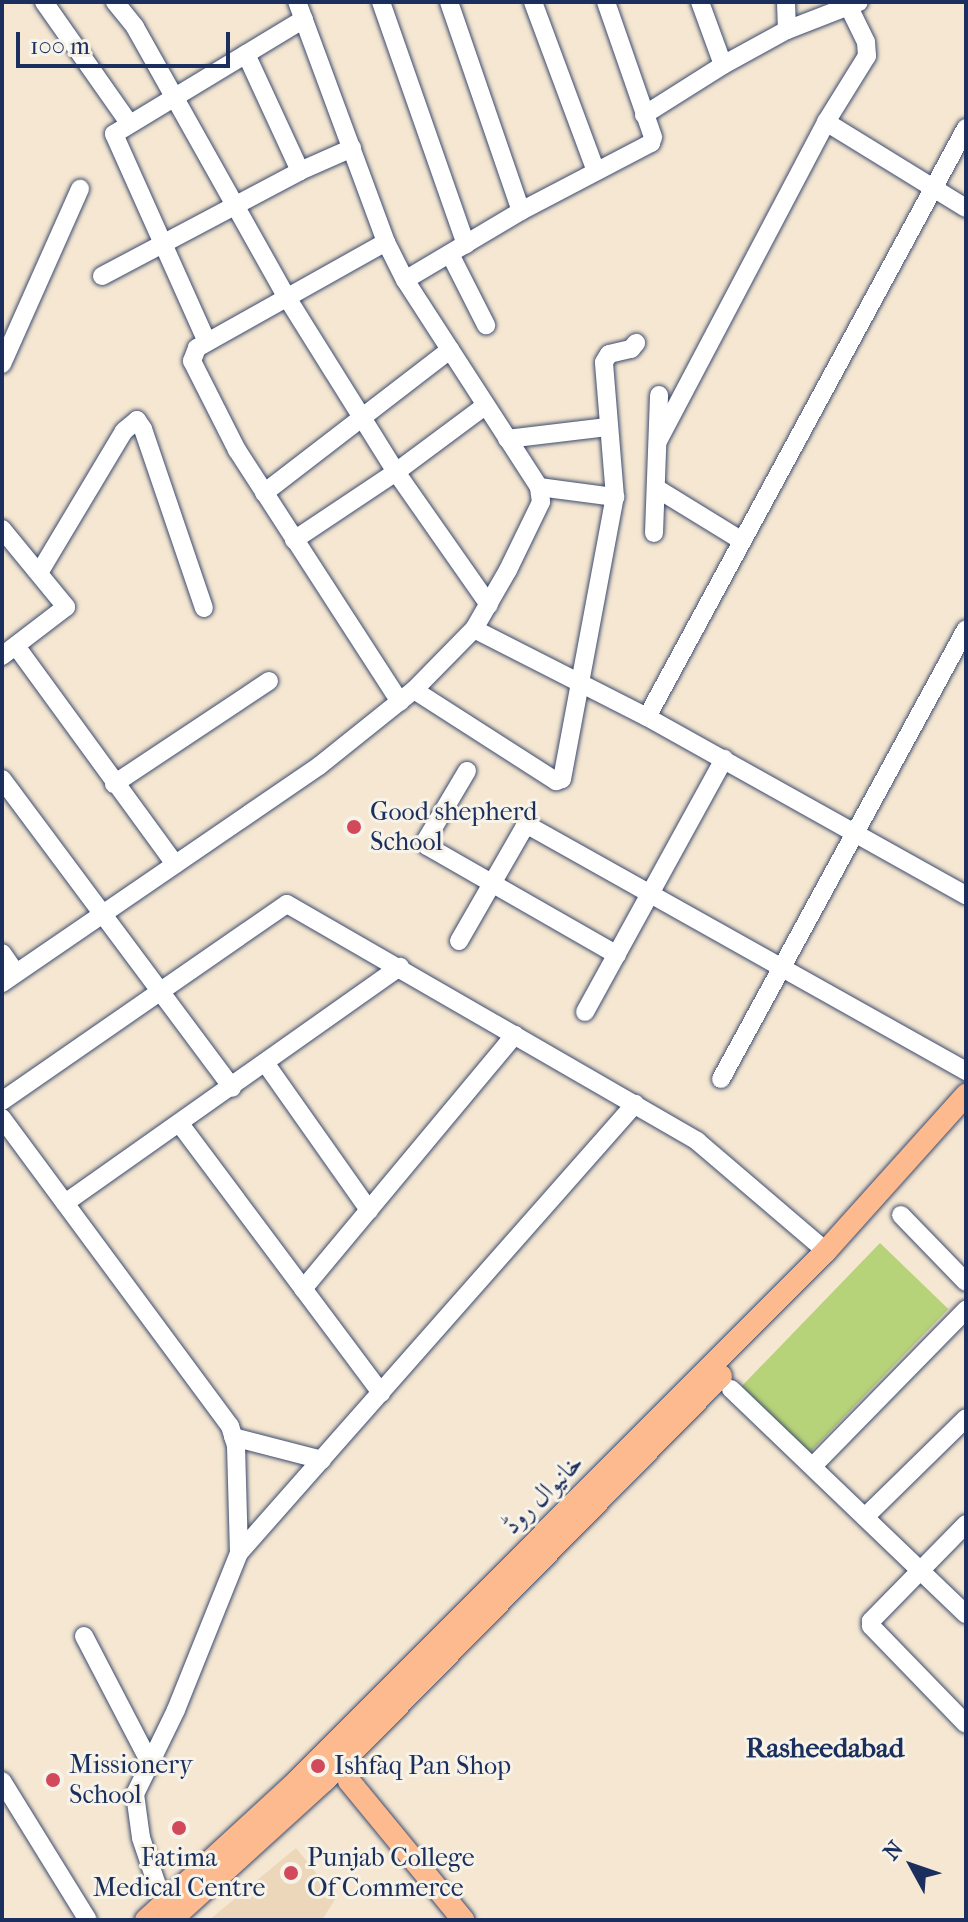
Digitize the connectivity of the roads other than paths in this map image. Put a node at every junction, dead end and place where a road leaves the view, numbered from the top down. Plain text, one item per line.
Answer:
1 (44, 2) edge
2 (115, 2) edge
3 (381, 2) edge
4 (449, 2) edge
5 (533, 2) edge
6 (606, 2) edge
7 (700, 2) edge
8 (786, 2) edge
9 (854, 4) edge
10 (300, 10) edge
11 (787, 30) junction
12 (246, 54) junction
13 (723, 65) junction
14 (175, 96) junction
15 (644, 115) junction
16 (826, 122) junction
17 (129, 123) junction
18 (966, 128) edge
19 (352, 148) junction
20 (300, 171) junction
21 (596, 171) junction
22 (934, 188) junction
23 (80, 189) dead end
24 (236, 204) junction
25 (966, 208) edge
26 (521, 211) junction
27 (162, 242) junction
28 (386, 242) junction
29 (458, 249) junction
30 (102, 276) dead end
31 (405, 280) junction
32 (286, 296) junction
33 (486, 325) dead end
34 (207, 342) junction
35 (636, 343) dead end
36 (450, 350) junction
37 (2, 364) edge
38 (659, 395) dead end
39 (485, 406) junction
40 (364, 417) junction
41 (607, 427) junction
42 (507, 439) junction
43 (658, 441) junction
44 (396, 472) junction
45 (539, 487) junction
46 (656, 488) junction
47 (264, 493) junction
48 (615, 497) junction
49 (654, 533) dead end
50 (5, 538) edge
51 (294, 540) junction
52 (742, 541) junction
53 (39, 573) junction
54 (489, 605) junction
55 (204, 608) dead end
56 (474, 629) junction
57 (966, 629) edge
58 (9, 651) edge
59 (269, 681) dead end
60 (581, 685) junction
61 (407, 696) junction
62 (647, 717) junction
63 (724, 759) junction
64 (467, 771) dead end
65 (2, 779) edge
66 (114, 784) junction
67 (855, 833) junction
68 (175, 864) junction
69 (492, 884) junction
70 (651, 893) junction
71 (966, 895) edge
72 (102, 913) junction
73 (459, 941) dead end
74 (2, 953) edge
75 (617, 955) junction
76 (400, 967) junction
77 (782, 967) junction
78 (9, 978) edge
79 (159, 991) junction
80 (585, 1012) dead end
81 (515, 1035) junction
82 (266, 1064) junction
83 (966, 1071) edge
84 (721, 1079) dead end
85 (232, 1088) junction
86 (966, 1095) edge
87 (2, 1101) edge
88 (635, 1104) junction
89 (966, 1116) edge
90 (2, 1118) edge
91 (180, 1124) junction
92 (65, 1203) junction
93 (369, 1210) junction
94 (901, 1215) dead end
95 (826, 1251) junction
96 (966, 1282) edge
97 (303, 1289) junction
98 (966, 1310) edge
99 (731, 1389) dead end
100 (381, 1393) junction
101 (966, 1418) edge
102 (233, 1437) junction
103 (322, 1460) junction
104 (813, 1466) junction
105 (865, 1517) junction
106 (966, 1524) edge
107 (239, 1553) junction
108 (920, 1569) junction
109 (966, 1614) edge
110 (84, 1636) dead end
111 (966, 1724) edge
112 (150, 1763) junction
113 (2, 1781) edge
114 (349, 1781) dead end
115 (157, 1885) dead end
116 (88, 1920) edge
117 (146, 1920) edge
118 (171, 1920) edge
119 (463, 1920) edge

1 - 17 street
2 - 14 street
3 - 29 street
4 - 26 street
5 - 21 street
6 - 15 street
7 - 13 street
8 - 11 street
9 - 11 street
9 - 16 street
10 - 12 street
10 - 19 street
11 - 13 street
12 - 14 street
12 - 20 street
13 - 15 street
14 - 17 street
14 - 24 street
15 - 21 street
16 - 22 street
16 - 43 street
17 - 27 street
18 - 22 street
19 - 20 street
19 - 28 street
20 - 24 street
21 - 26 street
22 - 25 street
22 - 52 street
23 - 37 street
24 - 27 street
24 - 32 street
26 - 29 street
27 - 30 street
27 - 34 street
28 - 31 street
28 - 32 street
29 - 31 street
29 - 33 street
31 - 36 street
32 - 34 street
32 - 40 street
34 - 47 street
35 - 41 street
36 - 39 street
36 - 40 street
38 - 43 street
39 - 42 street
39 - 44 street
40 - 44 street
40 - 47 street
41 - 42 street
41 - 48 street
42 - 45 street
43 - 46 street
44 - 51 street
44 - 54 street
45 - 48 street
45 - 54 street
46 - 49 street
46 - 52 street
47 - 51 street
48 - 60 street
50 - 53 street
51 - 61 street
52 - 62 street
53 - 55 street
53 - 58 street
54 - 56 street
56 - 60 street
56 - 61 street
57 - 67 street
58 - 66 street
59 - 66 street
60 - 61 street
60 - 62 street
61 - 68 street
62 - 63 street
63 - 67 street
63 - 70 street
64 - 69 street
65 - 72 street
66 - 68 street
67 - 71 street
67 - 77 street
68 - 72 street
69 - 70 street
69 - 73 street
69 - 75 street
70 - 75 street
70 - 77 street
72 - 78 street
72 - 79 street
74 - 78 street
75 - 80 street
76 - 79 street
76 - 81 street
76 - 82 street
77 - 83 street
77 - 84 street
79 - 85 street
79 - 87 street
81 - 88 street
81 - 93 street
82 - 85 street
82 - 93 street
85 - 91 street
86 - 95 main road, خانیوال روڈ
88 - 95 street
88 - 100 street
89 - 118 main road, خانیوال روڈ
90 - 92 street
91 - 92 street
91 - 97 street
92 - 102 street
93 - 97 street
94 - 96 street
95 - 117 main road, خانیوال روڈ
97 - 100 street
98 - 104 street
99 - 104 street
100 - 103 street
101 - 105 street
102 - 103 street
102 - 107 street
103 - 107 street
104 - 105 street
105 - 108 street
106 - 108 street
107 - 112 street
108 - 109 street
108 - 111 street
110 - 112 street
112 - 115 street
113 - 116 street
114 - 119 main road

